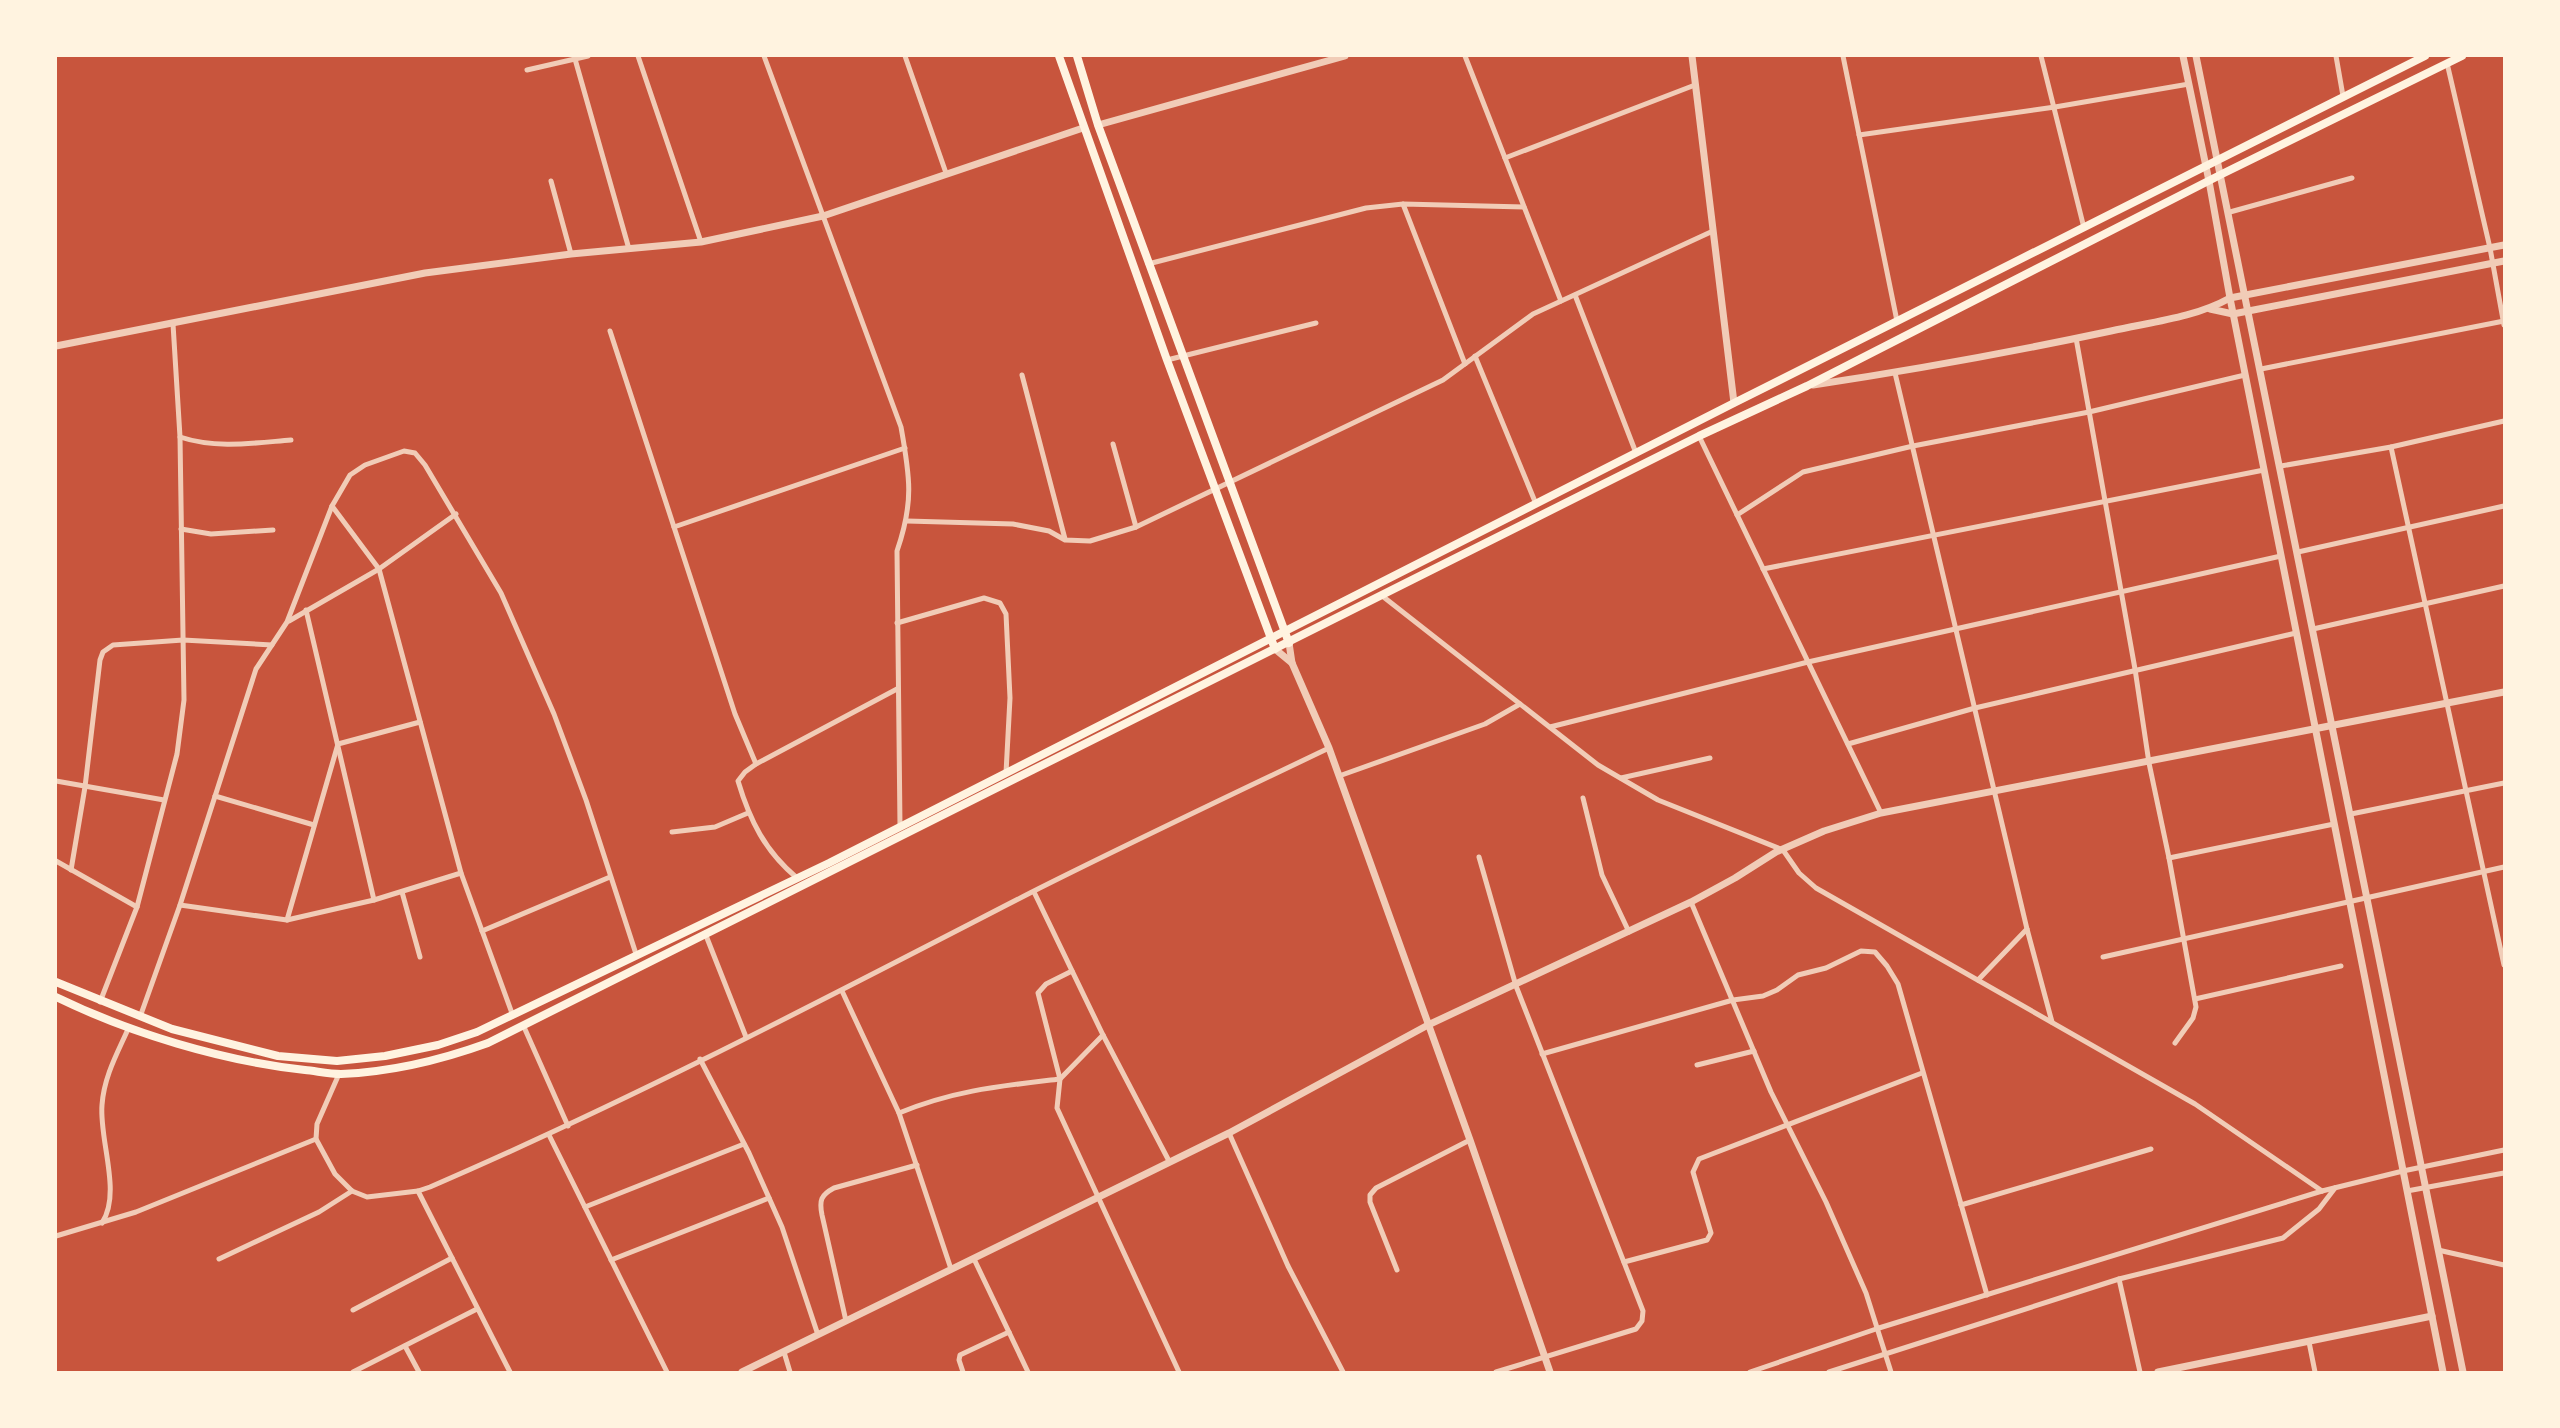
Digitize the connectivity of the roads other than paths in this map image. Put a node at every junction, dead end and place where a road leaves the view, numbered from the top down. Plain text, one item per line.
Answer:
1 (588, 56) edge
2 (638, 56) edge
3 (764, 56) edge
4 (905, 56) edge
5 (1059, 56) edge
6 (1077, 56) edge
7 (1345, 56) edge
8 (1465, 56) edge
9 (1692, 56) edge
10 (1843, 56) edge
11 (2041, 56) edge
12 (2182, 56) edge
13 (2196, 56) edge
14 (2336, 56) edge
15 (2425, 56) edge
16 (2462, 56) edge
17 (575, 58) junction
18 (2447, 63) junction
19 (527, 70) dead end
20 (2189, 84) junction
21 (1695, 85) junction
22 (2343, 96) junction
23 (2055, 107) junction
24 (1098, 126) junction
25 (1083, 128) junction
26 (1859, 135) junction
27 (1505, 158) junction
28 (2218, 158) junction
29 (2206, 165) junction
30 (946, 173) junction
31 (2222, 174) junction
32 (2352, 178) dead end
33 (551, 181) dead end
34 (2209, 181) junction
35 (1403, 204) junction
36 (1524, 207) junction
37 (2230, 212) junction
38 (823, 216) junction
39 (2084, 228) junction
40 (1713, 231) junction
41 (702, 242) junction
42 (2505, 245) edge
43 (2490, 248) junction
44 (628, 249) junction
45 (571, 254) junction
46 (2505, 261) edge
47 (1148, 264) junction
48 (2491, 264) junction
49 (1575, 295) junction
50 (2246, 295) junction
51 (2230, 298) junction
52 (1562, 301) junction
53 (2210, 309) junction
54 (2250, 311) junction
55 (2233, 314) junction
56 (1897, 321) junction
57 (1316, 323) dead end
58 (2504, 323) edge
59 (173, 324) junction
60 (610, 331) dead end
61 (2076, 338) junction
62 (56, 346) edge
63 (1475, 356) junction
64 (1182, 357) junction
65 (1167, 360) junction
66 (1465, 364) junction
67 (2261, 369) junction
68 (1895, 373) junction
69 (1022, 375) dead end
70 (2245, 375) junction
71 (1807, 386) junction
72 (1734, 403) junction
73 (2089, 412) junction
74 (2505, 421) edge
75 (1699, 436) junction
76 (180, 437) junction
77 (291, 440) dead end
78 (1113, 444) dead end
79 (1913, 446) junction
80 (2391, 447) junction
81 (905, 448) junction
82 (1636, 453) junction
83 (2281, 466) junction
84 (2264, 470) junction
85 (1230, 481) junction
86 (1214, 488) junction
87 (2105, 500) junction
88 (1536, 504) junction
89 (332, 506) junction
90 (2505, 506) edge
91 (456, 514) junction
92 (1737, 515) junction
93 (907, 521) junction
94 (674, 527) junction
95 (1136, 527) junction
96 (2409, 527) junction
97 (181, 530) junction
98 (273, 530) dead end
99 (1934, 537) junction
100 (1065, 540) junction
101 (2298, 552) junction
102 (2281, 555) junction
103 (379, 569) junction
104 (1763, 569) junction
105 (2505, 586) edge
106 (2122, 592) junction
107 (1382, 595) junction
108 (2425, 604) junction
109 (306, 610) junction
110 (287, 622) junction
111 (897, 623) junction
112 (1956, 628) junction
113 (2313, 629) junction
114 (1284, 631) junction
115 (2296, 633) junction
116 (1270, 638) junction
117 (183, 640) junction
118 (1289, 643) junction
119 (272, 645) junction
120 (1275, 649) junction
121 (1808, 662) junction
122 (1292, 663) junction
123 (2135, 669) junction
124 (897, 689) junction
125 (2505, 692) edge
126 (2447, 703) junction
127 (1520, 704) junction
128 (1975, 708) junction
129 (420, 722) junction
130 (2333, 726) junction
131 (1550, 727) junction
132 (2316, 730) junction
133 (338, 744) junction
134 (1848, 744) junction
135 (1329, 748) junction
136 (1710, 758) dead end
137 (2149, 763) junction
138 (756, 764) junction
139 (1006, 773) junction
140 (1339, 776) junction
141 (1620, 778) junction
142 (56, 781) edge
143 (2505, 783) edge
144 (85, 787) junction
145 (2466, 790) junction
146 (1995, 792) junction
147 (215, 796) junction
148 (1583, 798) dead end
149 (164, 800) junction
150 (748, 813) junction
151 (1881, 813) junction
152 (2351, 814) junction
153 (2334, 824) junction
154 (314, 825) junction
155 (900, 827) junction
156 (672, 832) dead end
157 (1780, 851) junction
158 (1479, 857) dead end
159 (2169, 858) junction
160 (56, 861) edge
161 (2505, 867) edge
162 (71, 870) junction
163 (2484, 872) junction
164 (461, 873) junction
165 (610, 877) junction
166 (797, 878) junction
167 (402, 892) junction
168 (1034, 892) junction
169 (2367, 898) junction
170 (374, 900) junction
171 (1691, 902) junction
172 (2350, 902) junction
173 (180, 905) junction
174 (137, 907) junction
175 (287, 920) junction
176 (2027, 929) junction
177 (482, 931) junction
178 (1629, 932) junction
179 (705, 933) junction
180 (2184, 939) junction
181 (636, 954) junction
182 (420, 957) dead end
183 (2103, 957) dead end
184 (2505, 965) edge
185 (2341, 966) dead end
186 (1072, 971) junction
187 (1978, 980) junction
188 (56, 982) edge
189 (1516, 986) junction
190 (842, 991) junction
191 (56, 997) edge
192 (2195, 999) junction
193 (1733, 1000) junction
194 (100, 1002) junction
195 (513, 1016) junction
196 (140, 1017) junction
197 (2052, 1022) junction
198 (1428, 1025) junction
199 (129, 1026) junction
200 (524, 1027) junction
201 (1103, 1035) junction
202 (746, 1037) junction
203 (2175, 1042) dead end
204 (1754, 1051) junction
205 (1542, 1054) junction
206 (700, 1059) junction
207 (1696, 1065) dead end
208 (1922, 1073) junction
209 (339, 1074) junction
210 (1060, 1079) junction
211 (899, 1113) junction
212 (1788, 1124) junction
213 (568, 1126) junction
214 (1229, 1133) junction
215 (549, 1135) junction
216 (316, 1139) junction
217 (1470, 1140) junction
218 (744, 1144) junction
219 (2151, 1149) dead end
220 (2505, 1150) edge
221 (1169, 1161) junction
222 (917, 1165) junction
223 (2422, 1167) junction
224 (2403, 1171) junction
225 (2505, 1173) edge
226 (2336, 1188) junction
227 (2426, 1188) junction
228 (352, 1191) junction
229 (418, 1191) junction
230 (2322, 1191) junction
231 (2407, 1191) junction
232 (1097, 1196) junction
233 (769, 1198) junction
234 (1960, 1205) junction
235 (585, 1207) junction
236 (102, 1223) junction
237 (56, 1236) edge
238 (2438, 1250) junction
239 (219, 1258) dead end
240 (452, 1258) junction
241 (974, 1259) junction
242 (611, 1260) junction
243 (1624, 1262) junction
244 (2505, 1265) edge
245 (951, 1269) junction
246 (1397, 1270) dead end
247 (2119, 1280) junction
248 (1987, 1295) junction
249 (477, 1309) junction
250 (353, 1310) dead end
251 (2432, 1316) junction
252 (846, 1321) junction
253 (1879, 1329) junction
254 (1009, 1332) junction
255 (818, 1335) junction
256 (2309, 1342) junction
257 (405, 1346) junction
258 (784, 1352) junction
259 (1886, 1353) junction
260 (1545, 1357) junction
261 (353, 1372) edge
262 (419, 1372) edge
263 (510, 1372) edge
264 (667, 1372) edge
265 (742, 1372) edge
266 (790, 1372) edge
267 (963, 1372) edge
268 (1028, 1372) edge
269 (1179, 1372) edge
270 (1343, 1372) edge
271 (1496, 1372) edge
272 (1550, 1372) edge
273 (1750, 1372) edge
274 (1829, 1372) edge
275 (1892, 1372) edge
276 (2140, 1372) edge
277 (2158, 1372) edge
278 (2316, 1372) edge
279 (2443, 1372) edge
280 (2463, 1372) edge

1 - 17 street
2 - 41 street
3 - 38 street
4 - 30 street
5 - 25 main road
6 - 24 main road
7 - 24 street
8 - 27 street
9 - 21 street
10 - 26 street
11 - 23 street
12 - 20 street
13 - 28 street
14 - 22 street
15 - 22 main road
16 - 18 main road
17 - 19 street
17 - 44 street
18 - 31 main road
18 - 43 street
20 - 23 street
20 - 29 street
21 - 27 street
21 - 40 street
22 - 28 main road
23 - 26 street
23 - 39 street
24 - 47 main road
25 - 30 street
25 - 65 main road
26 - 56 street
27 - 36 street
28 - 29 main road
28 - 31 street
29 - 34 street
29 - 39 main road
30 - 38 street
31 - 34 main road
31 - 37 street
32 - 37 street
33 - 45 street
34 - 51 street
34 - 71 main road
35 - 36 street
35 - 47 street
35 - 66 street
36 - 52 street
37 - 50 street
38 - 41 street
38 - 81 street
39 - 56 main road
40 - 49 street
40 - 72 street
41 - 44 street
42 - 43 street
43 - 48 street
43 - 50 street
44 - 45 street
45 - 59 street
46 - 48 street
47 - 64 main road
48 - 54 street
48 - 58 street
49 - 52 street
49 - 82 street
50 - 51 street
50 - 54 street
51 - 53 street
51 - 55 street
52 - 63 street
53 - 55 street
53 - 61 street
54 - 55 street
54 - 67 street
55 - 70 street
56 - 72 main road
57 - 64 street
58 - 67 street
59 - 62 street
59 - 76 street
60 - 94 street
61 - 68 street
61 - 73 street
63 - 66 street
63 - 88 street
64 - 65 street
64 - 85 main road
65 - 86 main road
66 - 85 street
67 - 83 street
68 - 71 street
68 - 79 street
69 - 100 street
70 - 73 street
70 - 84 street
71 - 75 main road
72 - 82 main road
73 - 79 street
73 - 87 street
74 - 80 street
75 - 92 street
75 - 107 main road
76 - 77 street
76 - 97 street
78 - 95 street
79 - 92 street
79 - 99 street
80 - 83 street
80 - 96 street
81 - 93 street
81 - 94 street
82 - 88 main road
83 - 101 street
84 - 87 street
84 - 102 street
85 - 86 street
85 - 114 main road
86 - 95 street
86 - 116 main road
87 - 99 street
87 - 106 street
88 - 114 main road
89 - 91 street
89 - 103 street
89 - 110 street
90 - 96 street
91 - 103 street
91 - 165 street
92 - 104 street
93 - 100 street
93 - 111 street
94 - 138 street
95 - 100 street
96 - 101 street
96 - 108 street
97 - 98 street
97 - 117 street
99 - 104 street
99 - 112 street
101 - 113 street
102 - 106 street
102 - 115 street
103 - 109 street
103 - 129 street
104 - 121 street
105 - 108 street
106 - 112 street
106 - 123 street
107 - 118 main road
107 - 127 street
108 - 113 street
108 - 126 street
109 - 110 street
109 - 133 street
110 - 119 street
111 - 124 street
111 - 139 street
112 - 121 street
112 - 128 street
113 - 130 street
114 - 116 main road
114 - 118 main road
115 - 123 street
115 - 132 street
116 - 120 main road
116 - 139 main road
117 - 119 street
117 - 144 street
117 - 149 street
118 - 120 main road
118 - 122 street
119 - 147 street
120 - 122 street
120 - 179 main road
121 - 131 street
121 - 134 street
122 - 135 street
123 - 128 street
123 - 137 street
124 - 138 street
124 - 155 street
125 - 126 street
126 - 130 street
126 - 145 street
127 - 131 street
127 - 140 street
128 - 134 street
128 - 146 street
129 - 133 street
129 - 164 street
130 - 132 street
130 - 152 street
131 - 141 street
132 - 137 street
132 - 153 street
133 - 154 street
133 - 170 street
134 - 151 street
135 - 140 street
135 - 168 street
136 - 141 street
137 - 146 street
137 - 159 street
138 - 150 street
139 - 155 main road
140 - 198 street
141 - 157 street
142 - 144 street
143 - 145 street
144 - 149 street
144 - 162 street
145 - 152 street
145 - 163 street
146 - 151 street
146 - 176 street
147 - 154 street
147 - 173 street
148 - 178 street
149 - 174 street
150 - 156 street
150 - 166 street
151 - 157 street
152 - 169 street
153 - 159 street
153 - 172 street
154 - 175 street
155 - 166 main road
157 - 171 street
157 - 187 street
158 - 189 street
159 - 180 street
160 - 162 street
161 - 163 street
162 - 174 street
163 - 169 street
163 - 184 street
164 - 167 street
164 - 177 street
165 - 177 street
165 - 181 street
166 - 181 main road
167 - 170 street
167 - 182 street
168 - 186 street
168 - 190 street
169 - 172 street
169 - 223 street
170 - 175 street
171 - 178 street
171 - 193 street
172 - 180 street
172 - 224 street
173 - 175 street
173 - 196 street
174 - 194 street
176 - 187 street
176 - 197 street
177 - 195 street
178 - 189 street
179 - 200 main road
179 - 202 street
180 - 183 street
180 - 192 street
181 - 195 main road
185 - 192 street
186 - 201 street
186 - 210 street
187 - 197 street
188 - 194 main road
189 - 198 street
189 - 205 street
190 - 202 street
190 - 211 street
191 - 199 main road
192 - 203 street
193 - 204 street
193 - 205 street
193 - 208 street
194 - 196 main road
195 - 196 main road
197 - 230 street
198 - 214 street
198 - 217 street
199 - 209 main road
199 - 236 street
200 - 209 main road
200 - 213 street
201 - 210 street
201 - 221 street
202 - 206 street
204 - 207 street
204 - 212 street
205 - 243 street
206 - 213 street
206 - 218 street
208 - 212 street
208 - 234 street
209 - 216 street
210 - 211 street
210 - 232 street
211 - 222 street
212 - 243 street
212 - 253 street
213 - 215 street
214 - 221 street
214 - 270 street
215 - 229 street
215 - 235 street
216 - 228 street
216 - 236 street
217 - 246 street
217 - 260 street
218 - 233 street
218 - 235 street
219 - 234 street
220 - 223 street
221 - 232 street
222 - 245 street
222 - 252 street
223 - 224 street
223 - 227 street
224 - 226 street
224 - 231 street
225 - 227 street
226 - 230 street
226 - 247 street
227 - 231 street
227 - 238 street
228 - 229 street
228 - 239 street
229 - 240 street
230 - 248 street
231 - 251 street
232 - 241 street
232 - 269 street
233 - 242 street
233 - 255 street
234 - 248 street
235 - 242 street
236 - 237 street
238 - 244 street
238 - 280 street
240 - 249 street
240 - 250 street
241 - 245 street
241 - 254 street
242 - 264 street
243 - 260 street
245 - 252 street
247 - 259 street
247 - 276 street
248 - 253 street
249 - 257 street
249 - 263 street
251 - 256 street
251 - 279 street
252 - 255 street
253 - 259 street
253 - 273 street
254 - 267 street
254 - 268 street
255 - 258 street
256 - 277 street
256 - 278 street
257 - 261 street
257 - 262 street
258 - 265 street
258 - 266 street
259 - 274 street
259 - 275 street
260 - 271 street
260 - 272 street

